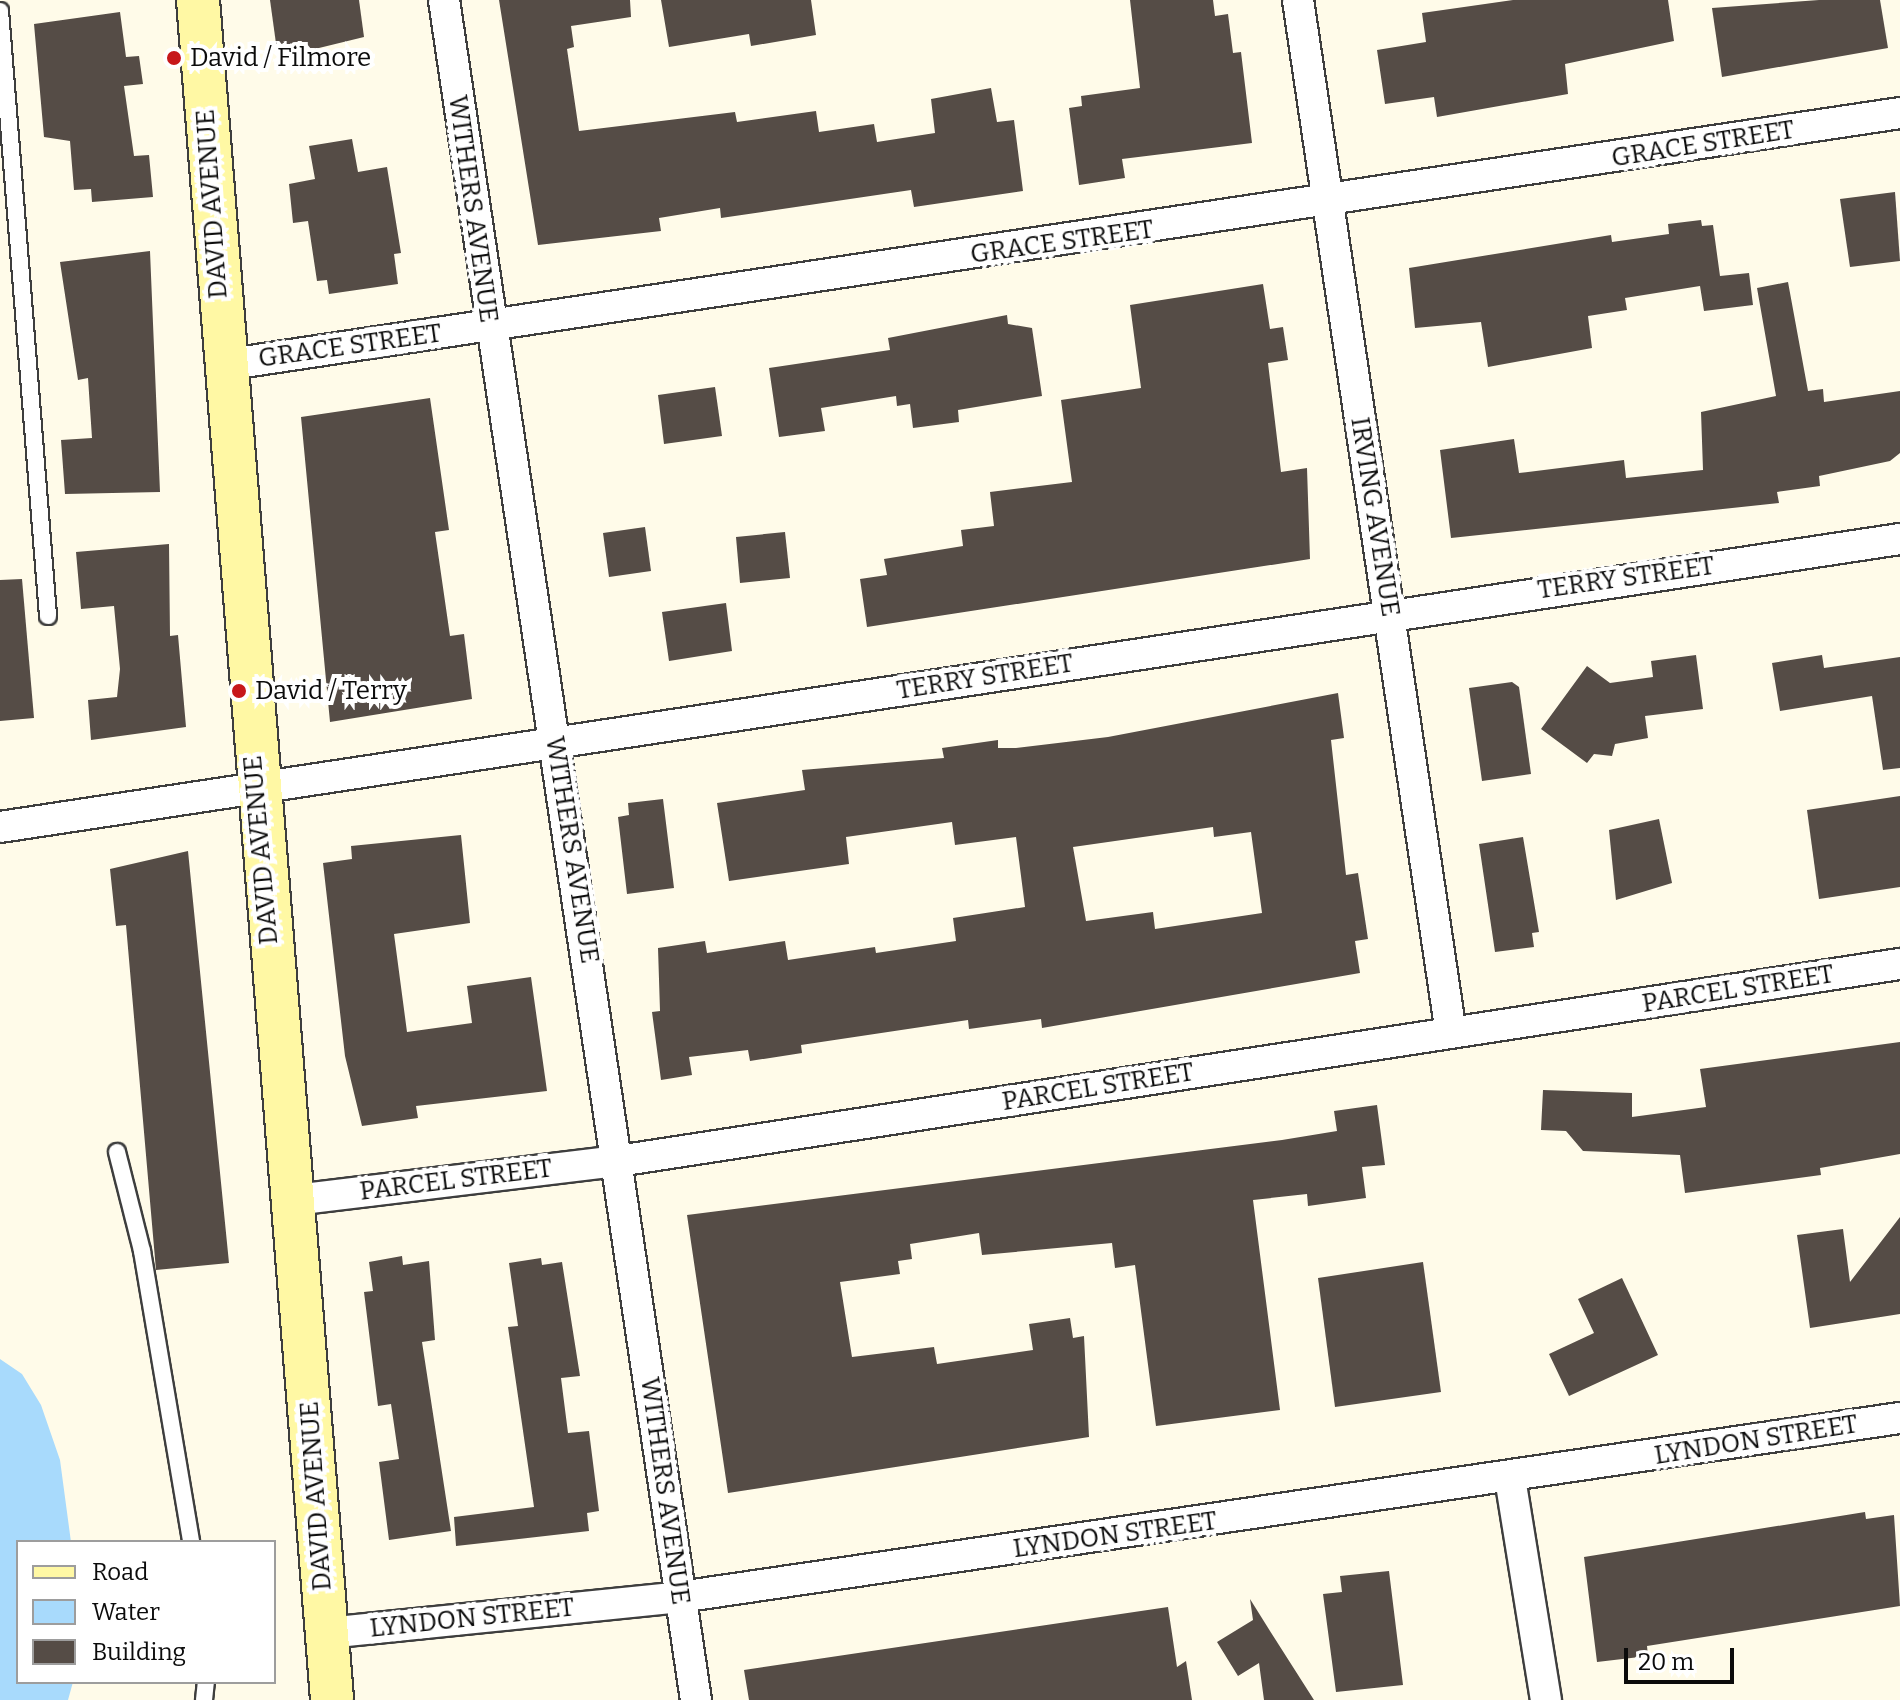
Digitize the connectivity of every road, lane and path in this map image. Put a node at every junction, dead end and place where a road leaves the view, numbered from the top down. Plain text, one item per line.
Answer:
1 (198, 0) edge
2 (444, 0) edge
3 (1298, 0) edge
4 (0, 11) edge
5 (1900, 113) edge
6 (1324, 203) junction
7 (490, 326) junction
8 (224, 365) junction
9 (1900, 539) edge
10 (1390, 611) junction
11 (48, 616) dead end
12 (557, 747) junction
13 (254, 785) junction
14 (0, 827) edge
15 (1900, 964) edge
16 (1451, 1033) junction
17 (117, 1152) dead end
18 (618, 1161) junction
19 (294, 1200) junction
20 (1900, 1418) edge
21 (1510, 1478) junction
22 (191, 1540) edge
23 (680, 1597) junction
24 (327, 1633) junction
25 (332, 1700) edge
26 (696, 1700) edge
27 (1546, 1700) edge

1 - 8 main road, DAVID AVENUE
2 - 7 street, WITHERS AVENUE
3 - 6 street, IRVING AVENUE
4 - 11 lane
5 - 6 street, GRACE STREET
6 - 7 street, GRACE STREET
6 - 10 street, IRVING AVENUE
7 - 8 street, GRACE STREET
7 - 12 street, WITHERS AVENUE
8 - 13 main road, DAVID AVENUE
9 - 10 street, TERRY STREET
10 - 12 street, TERRY STREET
10 - 16 street, IRVING AVENUE
12 - 13 street, TERRY STREET
12 - 18 street, WITHERS AVENUE
13 - 14 street, TERRY STREET
13 - 19 main road, DAVID AVENUE
15 - 16 street, PARCEL STREET
16 - 18 street, PARCEL STREET
17 - 22 lane
18 - 19 street, PARCEL STREET
18 - 23 street, WITHERS AVENUE
19 - 24 main road, DAVID AVENUE
20 - 21 street, LYNDON STREET
21 - 23 street, LYNDON STREET
21 - 27 street
23 - 24 street, LYNDON STREET
23 - 26 street, WITHERS AVENUE
24 - 25 main road, DAVID AVENUE

